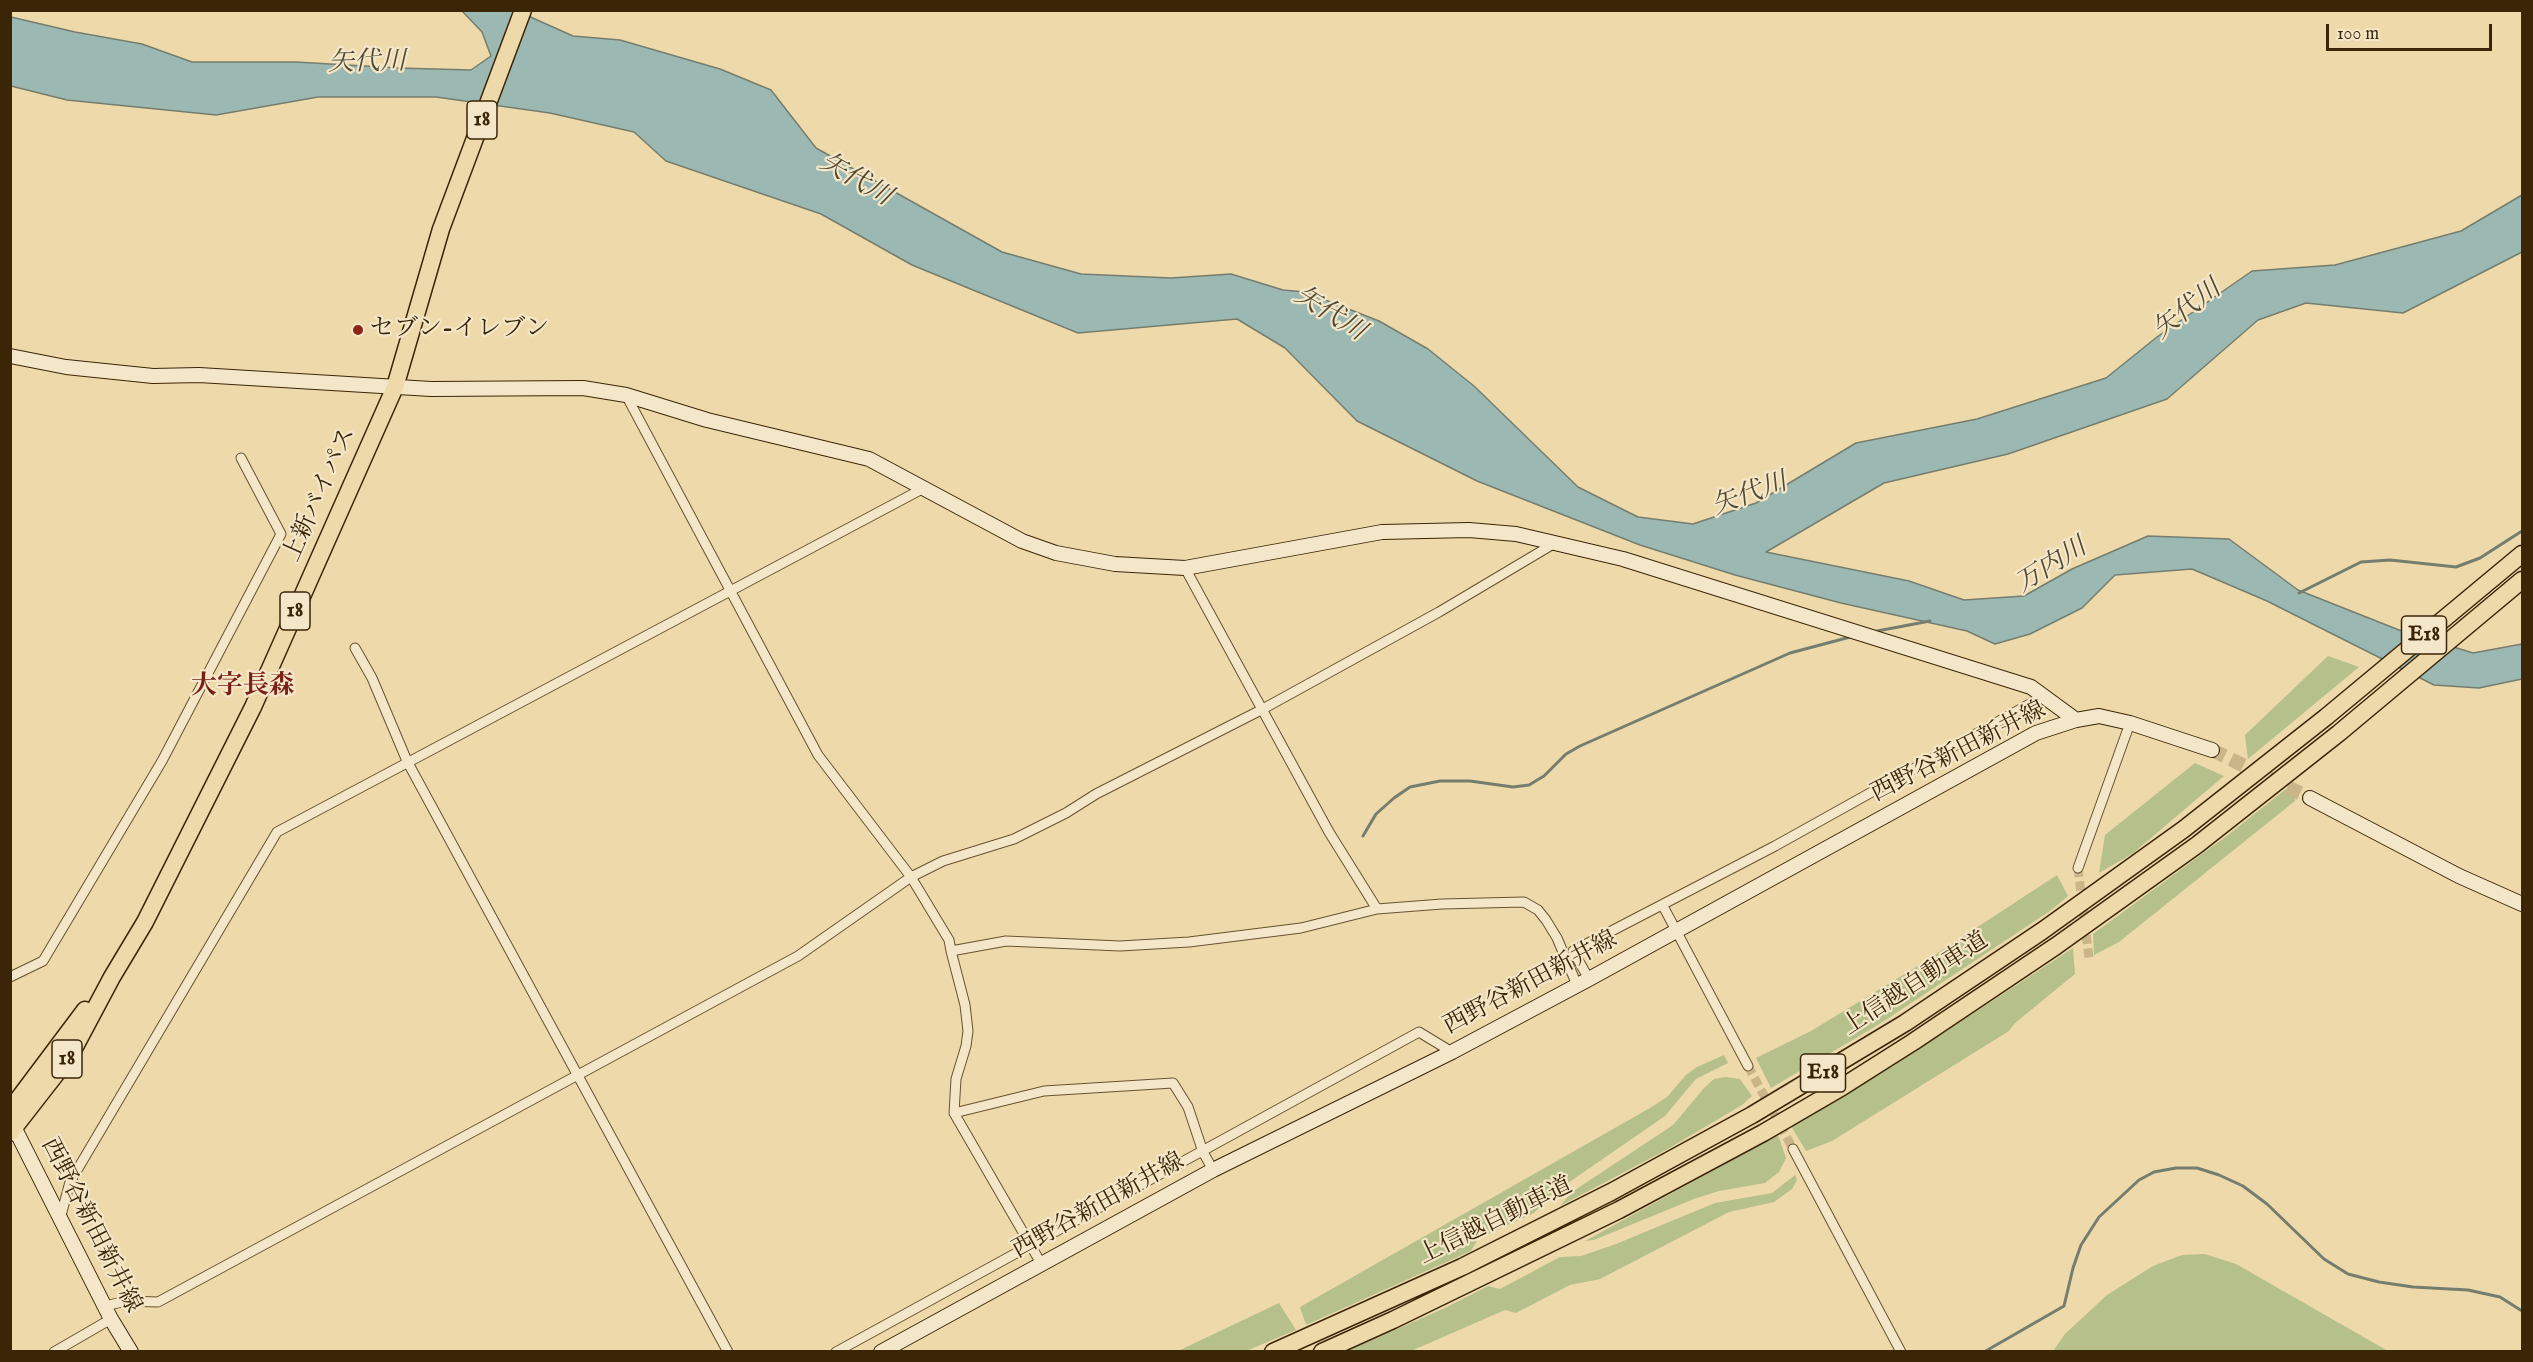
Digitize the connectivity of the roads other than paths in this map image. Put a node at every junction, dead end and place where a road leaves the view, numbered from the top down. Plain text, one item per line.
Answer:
1 (523, 10) edge
2 (10, 356) edge
3 (394, 387) junction
4 (626, 395) junction
5 (242, 458) dead end
6 (924, 488) junction
7 (1555, 543) junction
8 (2523, 554) edge
9 (1185, 568) junction
10 (2523, 580) edge
11 (729, 590) junction
12 (355, 648) dead end
13 (2044, 696) junction
14 (1261, 710) junction
15 (2076, 720) junction
16 (2130, 723) junction
17 (2212, 750) tunnel mouth
18 (407, 760) junction
19 (2310, 798) tunnel mouth
20 (2078, 868) tunnel mouth
21 (911, 877) junction
22 (2523, 904) edge
23 (1663, 906) junction
24 (1377, 909) junction
25 (1677, 931) junction
26 (951, 951) junction
27 (10, 977) edge
28 (112, 977) junction
29 (1583, 982) junction
30 (1452, 1052) junction
31 (1748, 1066) tunnel mouth
32 (579, 1075) junction
33 (10, 1110) edge
34 (954, 1113) junction
35 (12, 1127) edge
36 (1793, 1149) tunnel mouth
37 (1203, 1152) junction
38 (1214, 1170) junction
39 (60, 1219) junction
40 (1030, 1246) junction
41 (1042, 1265) junction
42 (108, 1313) junction
43 (54, 1352) edge
44 (131, 1352) edge
45 (728, 1352) edge
46 (836, 1352) edge
47 (881, 1352) edge
48 (1273, 1352) edge
49 (1322, 1352) edge
50 (1901, 1352) edge

1 - 3 highway, 上新バイパス / 18
2 - 3 street
3 - 4 street
3 - 28 highway, 上新バイパス / 18
4 - 6 street
4 - 11 street
5 - 27 street
6 - 9 street
6 - 11 street
7 - 9 street
7 - 13 street
7 - 14 street
8 - 48 highway, 上信越自動車道 / E18
9 - 14 street
10 - 49 highway, 上信越自動車道 / E18
11 - 18 street
11 - 21 street
12 - 18 street
13 - 15 street
13 - 23 street
14 - 21 street
14 - 24 street
15 - 16 street, 西野谷新田新井線
15 - 25 street, 西野谷新田新井線
16 - 17 street, 西野谷新田新井線
16 - 20 street
18 - 32 street
18 - 39 street
19 - 22 street
21 - 26 street
21 - 32 street
23 - 25 street
23 - 29 street
24 - 26 street
24 - 29 street
25 - 29 street, 西野谷新田新井線
25 - 31 street
26 - 34 street
28 - 33 highway, 上新バイパス / 18
28 - 35 highway, 上新バイパス / 18
29 - 30 street, 西野谷新田新井線
30 - 37 street
30 - 38 street, 西野谷新田新井線
32 - 42 street
32 - 45 street
34 - 37 street
34 - 40 street
35 - 39 street, 西野谷新田新井線
36 - 50 street
37 - 38 street
37 - 40 street
38 - 41 street, 西野谷新田新井線
39 - 42 street, 西野谷新田新井線
40 - 41 street
40 - 46 street
41 - 47 street, 西野谷新田新井線
42 - 43 street
42 - 44 street, 西野谷新田新井線

